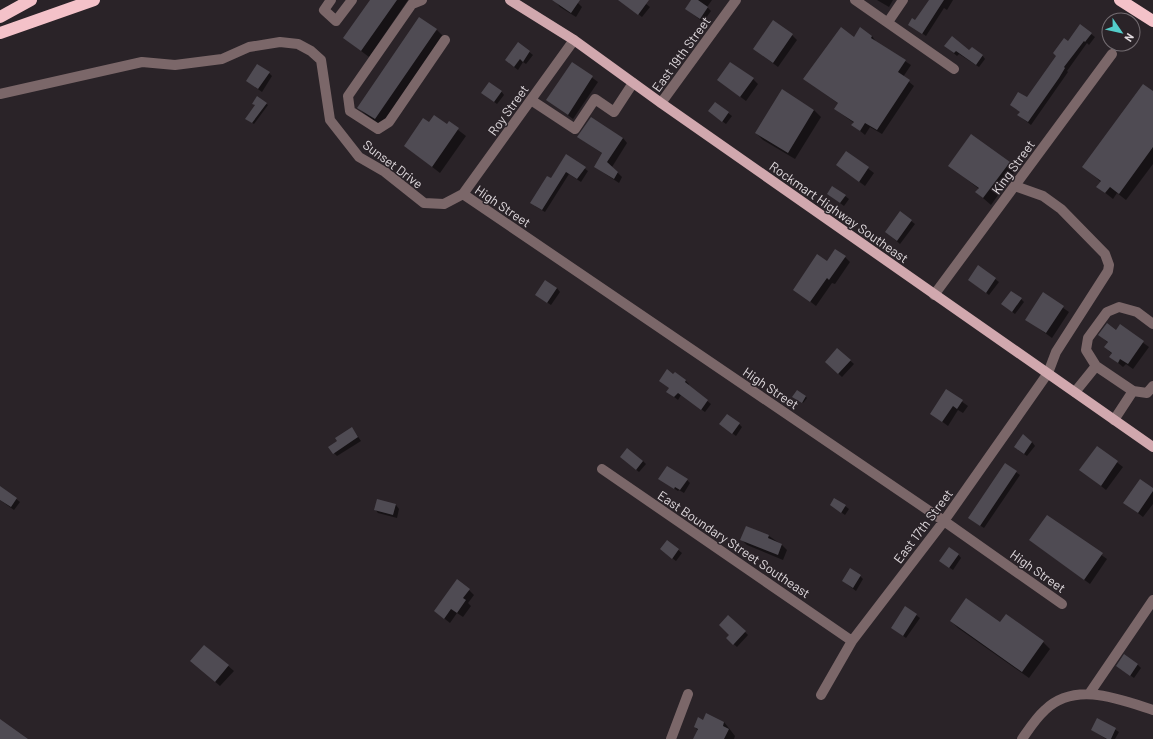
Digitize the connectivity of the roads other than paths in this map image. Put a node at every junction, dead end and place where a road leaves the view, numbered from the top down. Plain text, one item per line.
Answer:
1 (31, 0) edge
2 (94, 0) edge
3 (331, 0) edge
4 (352, 0) edge
5 (422, 0) edge
6 (510, 0) edge
7 (736, 0) edge
8 (855, 0) edge
9 (903, 0) edge
10 (1120, 0) edge
11 (0, 17) edge
12 (1153, 21) edge
13 (888, 22) junction
14 (0, 33) edge
15 (445, 40) dead end
16 (574, 40) junction
17 (1112, 54) dead end
18 (954, 69) dead end
19 (633, 83) junction
20 (0, 94) edge
21 (531, 100) junction
22 (661, 103) junction
23 (1015, 186) junction
24 (463, 194) junction
25 (934, 295) junction
26 (1153, 324) edge
27 (1096, 366) junction
28 (1048, 373) junction
29 (1153, 386) edge
30 (1133, 391) junction
31 (1075, 392) junction
32 (1114, 420) junction
33 (1152, 443) edge
34 (602, 469) dead end
35 (944, 521) junction
36 (1153, 600) edge
37 (1062, 604) dead end
38 (852, 641) junction
39 (688, 694) dead end
40 (1089, 694) junction
41 (821, 695) dead end
42 (1153, 710) edge
43 (671, 739) edge
44 (1022, 739) edge

1 - 11 highway
2 - 14 highway
3 - 4 street
5 - 15 street
6 - 16 main road, Rockmart Highway Southeast
7 - 22 street, East 19th Street
8 - 13 street
9 - 13 street
10 - 12 highway
13 - 18 street
16 - 19 main road, Rockmart Highway Southeast
16 - 21 street, Roy Street
17 - 23 street, King Street
19 - 21 street
19 - 22 main road, Rockmart Highway Southeast
20 - 24 street, Sunset Drive
21 - 24 street, Roy Street
22 - 25 main road, Rockmart Highway Southeast
23 - 25 street, King Street
23 - 28 street, East 17th Street
24 - 35 street, High Street
25 - 28 main road, Rockmart Highway Southeast
26 - 27 street
27 - 30 street
27 - 31 street
28 - 31 main road, Rockmart Highway Southeast
28 - 35 street, East 17th Street
29 - 30 street
30 - 32 street
31 - 32 main road, Rockmart Highway Southeast
32 - 33 main road, Rockmart Highway Southeast
34 - 38 street, East Boundary Street Southeast
35 - 37 street, High Street
35 - 38 street, East 17th Street
36 - 40 street
38 - 41 street, East 17th Street
39 - 43 street
40 - 42 street
40 - 44 street

